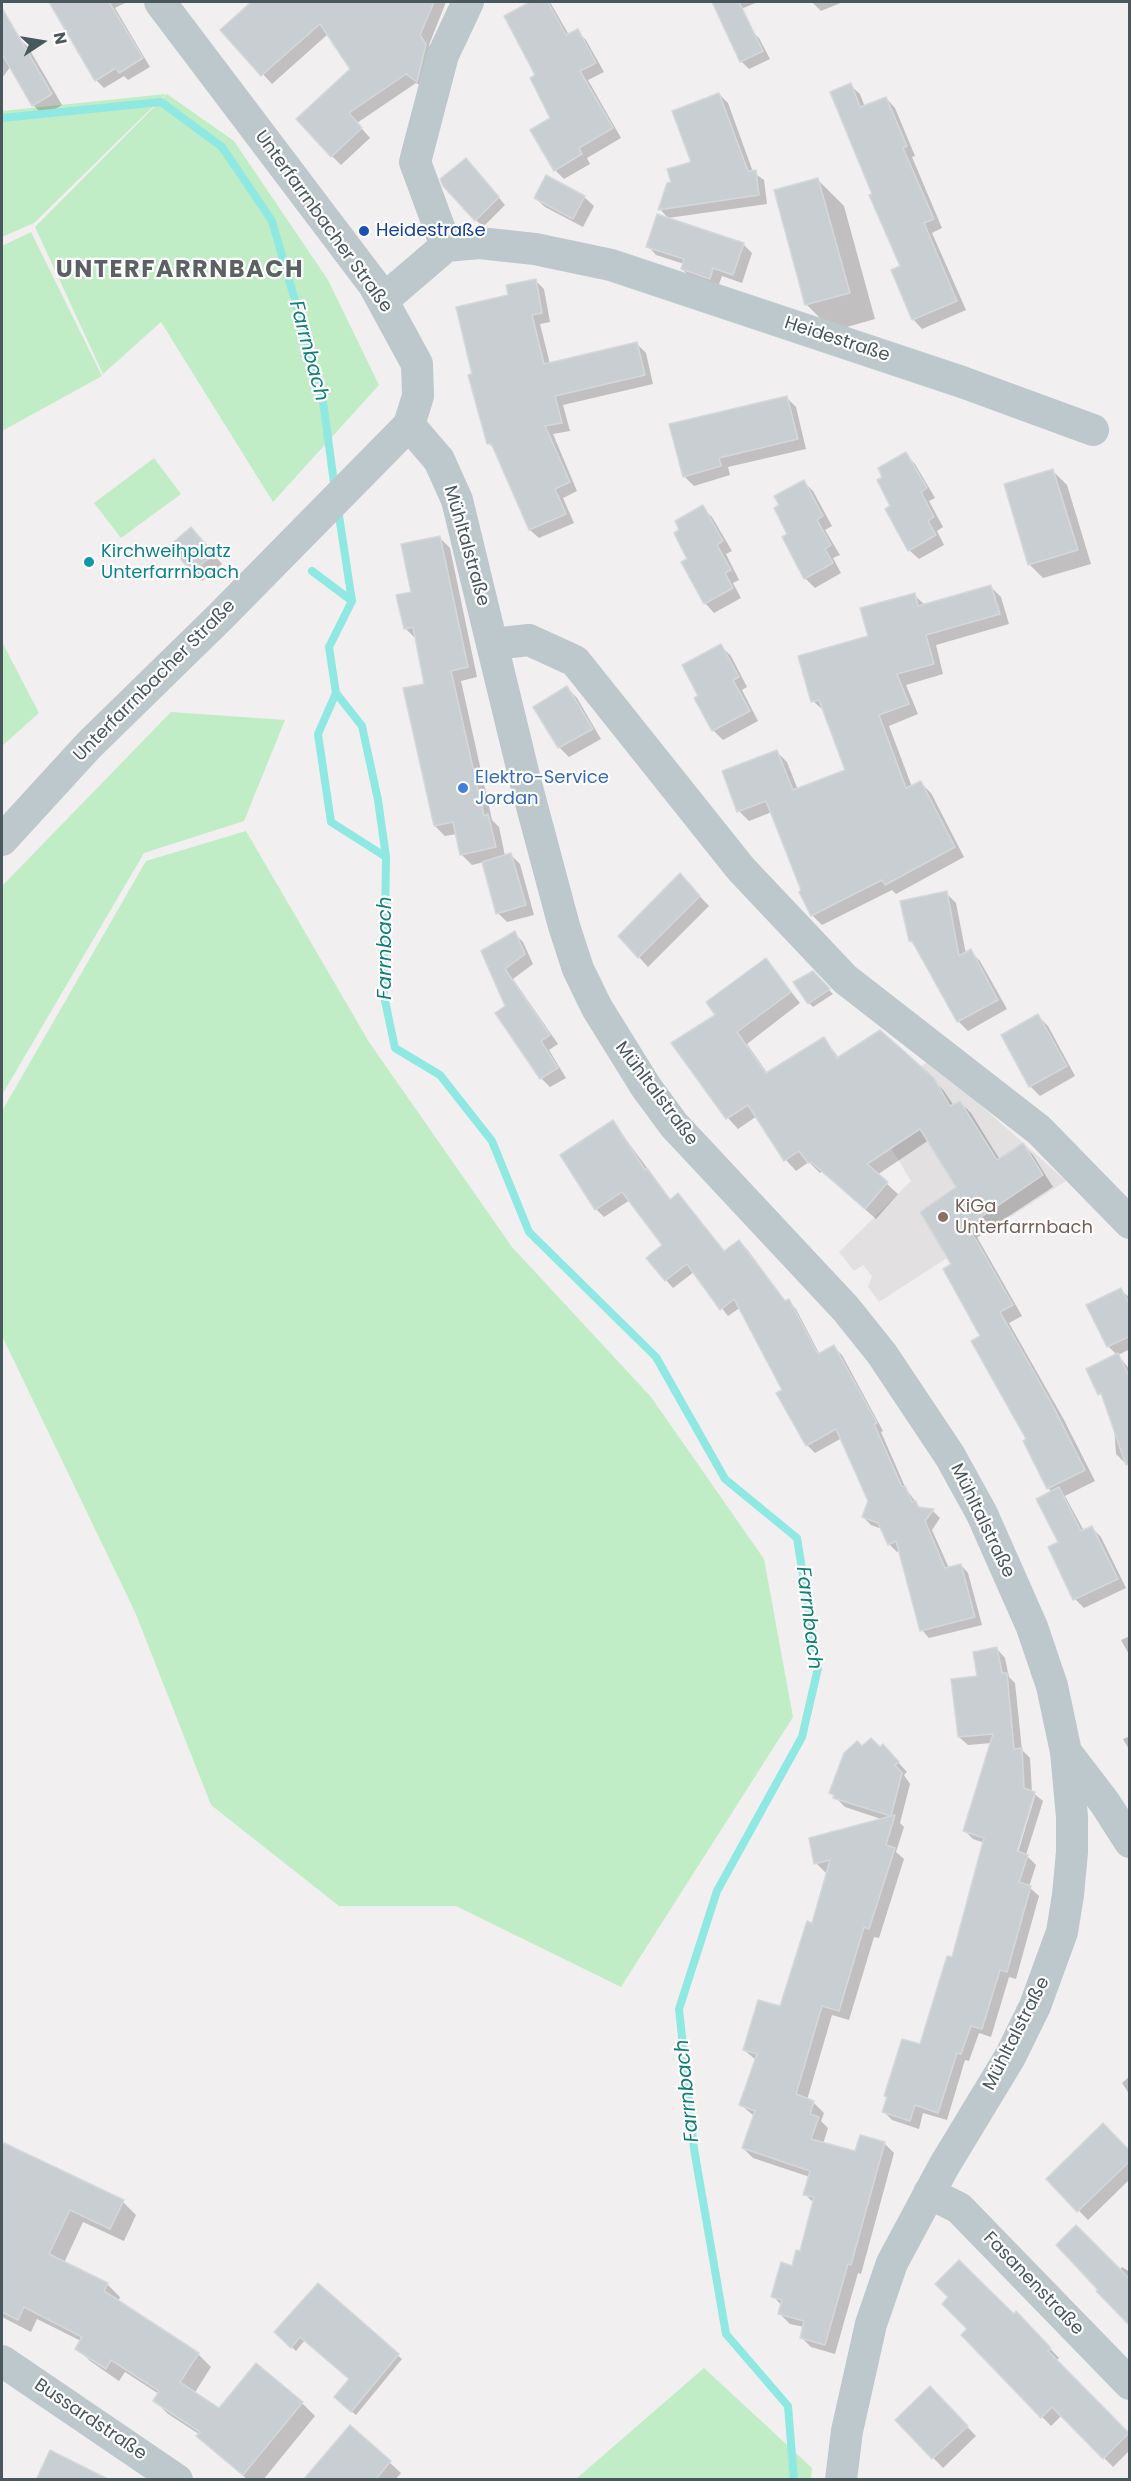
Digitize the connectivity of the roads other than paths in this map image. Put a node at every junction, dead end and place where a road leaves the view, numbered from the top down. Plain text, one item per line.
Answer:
1 (160, 2) edge
2 (468, 2) edge
3 (446, 246) junction
4 (382, 300) junction
5 (410, 425) junction
6 (1093, 430) dead end
7 (493, 644) junction
8 (2, 840) edge
9 (1130, 1223) edge
10 (1066, 1752) junction
11 (1130, 1842) edge
12 (929, 2193) junction
13 (3, 2364) edge
14 (1130, 2384) edge
15 (177, 2480) edge
16 (841, 2480) edge

1 - 4 street, Unterfarrnbacher Straße
2 - 3 street
3 - 4 street
3 - 6 street, Heidestraße
4 - 5 street, Unterfarrnbacher Straße
5 - 7 street, Mühltalstraße
5 - 8 street, Unterfarrnbacher Straße
7 - 9 street
7 - 10 street, Mühltalstraße
10 - 11 street
10 - 12 street, Mühltalstraße
12 - 14 street, Fasanenstraße
12 - 16 street, Mühltalstraße
13 - 15 street, Bussardstraße

